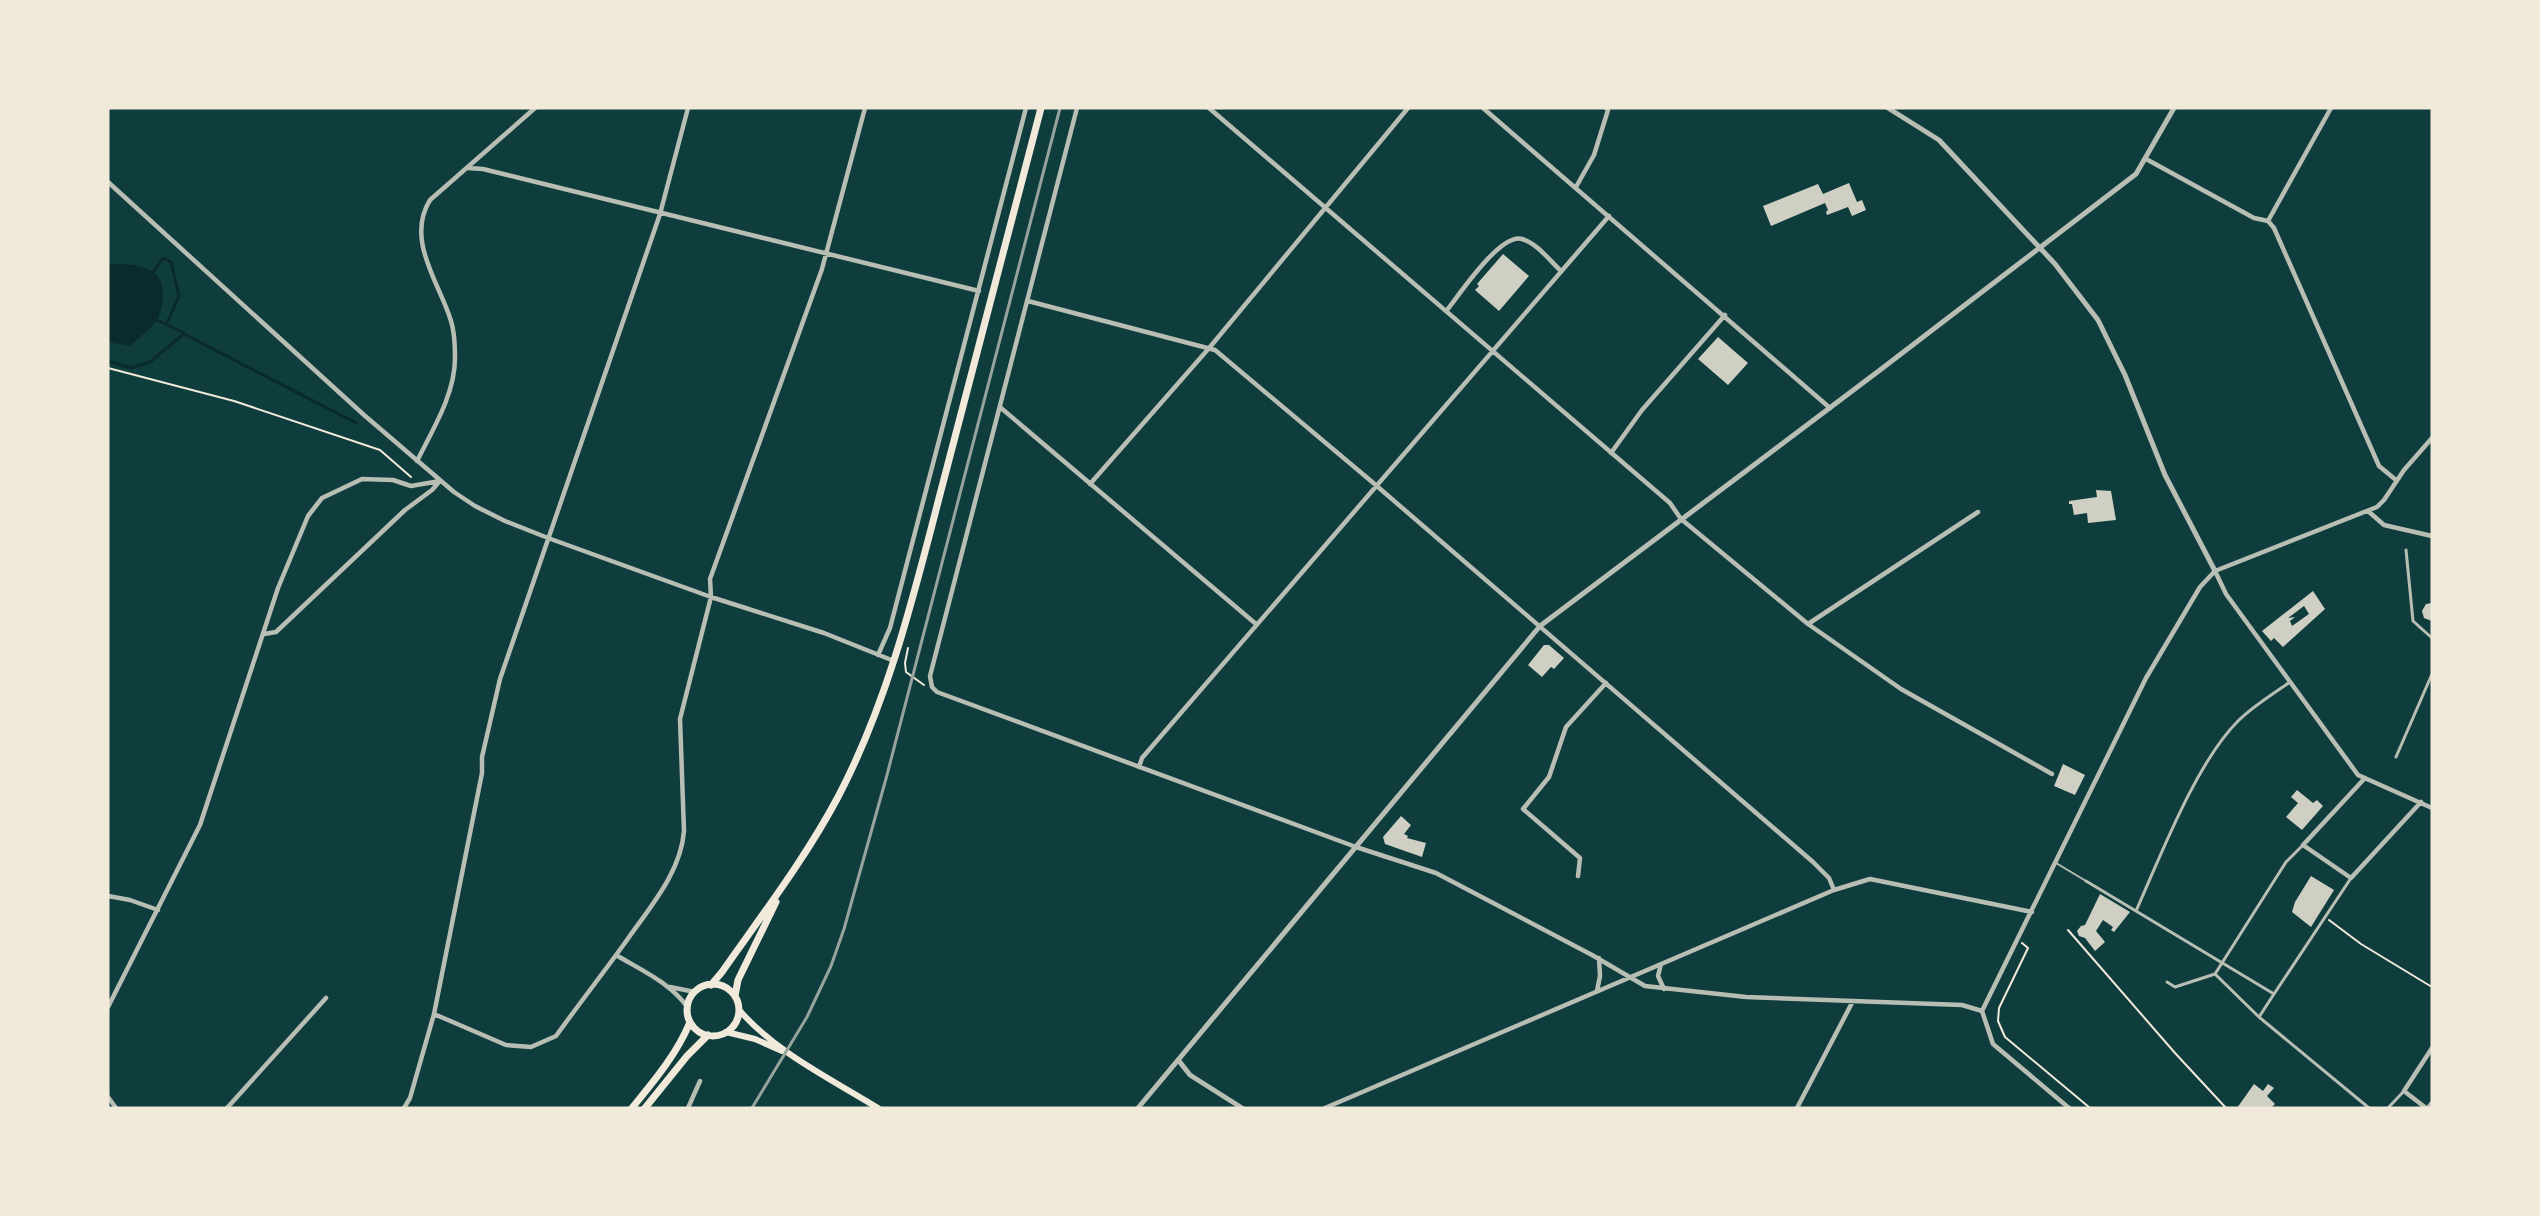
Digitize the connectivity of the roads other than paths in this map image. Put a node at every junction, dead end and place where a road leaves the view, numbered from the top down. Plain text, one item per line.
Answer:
1 (535, 108) edge
2 (688, 108) edge
3 (865, 108) edge
4 (1026, 108) edge
5 (1041, 108) edge
6 (1077, 108) edge
7 (1209, 108) edge
8 (1408, 108) edge
9 (1483, 108) edge
10 (1606, 108) edge
11 (1888, 108) edge
12 (2174, 108) edge
13 (2331, 108) edge
14 (2146, 159) junction
15 (468, 168) junction
16 (108, 182) edge
17 (1576, 187) junction
18 (1326, 208) junction
19 (660, 214) junction
20 (1609, 216) junction
21 (2268, 221) junction
22 (2040, 248) junction
23 (826, 253) junction
24 (1561, 271) junction
25 (979, 291) junction
26 (1028, 301) junction
27 (1447, 310) junction
28 (1725, 315) junction
29 (1210, 347) junction
30 (1493, 350) junction
31 (1001, 408) junction
32 (1830, 408) junction
33 (2432, 438) edge
34 (1611, 453) junction
35 (417, 461) junction
36 (2396, 480) junction
37 (440, 481) junction
38 (1090, 484) junction
39 (1376, 486) junction
40 (2368, 511) junction
41 (1978, 512) dead end
42 (1681, 519) junction
43 (2432, 536) edge
44 (548, 538) junction
45 (2406, 550) dead end
46 (2215, 571) junction
47 (711, 597) junction
48 (1256, 624) junction
49 (1808, 624) junction
50 (1540, 626) junction
51 (264, 634) junction
52 (2432, 638) edge
53 (878, 655) junction
54 (894, 661) junction
55 (2432, 674) edge
56 (2290, 682) junction
57 (1606, 683) junction
58 (2396, 757) dead end
59 (1139, 767) junction
60 (2052, 774) dead end
61 (2365, 777) junction
62 (2421, 802) junction
63 (2432, 808) edge
64 (2303, 845) junction
65 (1356, 847) junction
66 (2056, 863) junction
67 (1578, 876) dead end
68 (2351, 878) junction
69 (786, 880) junction
70 (2086, 881) joint
71 (1834, 890) junction
72 (108, 896) edge
73 (158, 910) junction
74 (2136, 911) junction
75 (2032, 912) junction
76 (616, 955) junction
77 (1599, 958) junction
78 (2222, 961) junction
79 (1662, 962) junction
80 (2215, 974) junction
81 (1631, 977) junction
82 (2167, 982) dead end
83 (711, 985) junction
84 (668, 987) junction
85 (1664, 989) junction
86 (1597, 991) junction
87 (696, 992) junction
88 (2274, 994) junction
89 (735, 996) junction
90 (326, 998) dead end
91 (1853, 1001) junction
92 (108, 1007) edge
93 (688, 1008) junction
94 (740, 1011) junction
95 (1982, 1011) junction
96 (434, 1014) junction
97 (2259, 1017) junction
98 (690, 1022) junction
99 (726, 1032) junction
100 (708, 1035) junction
101 (2432, 1048) edge
102 (793, 1055) junction
103 (1179, 1061) junction
104 (700, 1081) dead end
105 (2404, 1090) junction
106 (108, 1096) edge
107 (2432, 1103) edge
108 (116, 1108) edge
109 (227, 1108) edge
110 (404, 1108) edge
111 (632, 1108) edge
112 (645, 1108) edge
113 (688, 1108) edge
114 (878, 1108) edge
115 (1138, 1108) edge
116 (1242, 1108) edge
117 (1325, 1108) edge
118 (1797, 1108) edge
119 (2069, 1108) edge
120 (2369, 1108) edge
121 (2388, 1108) edge
122 (2427, 1108) edge

1 - 15 street
2 - 19 street
3 - 23 street
4 - 25 street
5 - 54 main road
6 - 26 street
7 - 18 street
8 - 18 street
9 - 17 street
10 - 17 street
11 - 22 street
12 - 14 street
13 - 21 street
14 - 21 street
14 - 22 street
15 - 19 street
15 - 35 street
16 - 35 street
17 - 20 street
18 - 27 street
18 - 29 street
19 - 23 street
19 - 44 street
20 - 24 street
20 - 28 street
21 - 36 street
22 - 32 street
22 - 46 street
23 - 25 street
23 - 47 street
24 - 27 street
24 - 30 street
25 - 53 street
26 - 29 street
26 - 31 street
27 - 30 street
28 - 32 street
28 - 34 street
29 - 38 street
29 - 39 street
30 - 34 street
30 - 39 street
31 - 38 street
31 - 59 street
32 - 42 street
33 - 36 street
34 - 42 street
35 - 37 street
36 - 40 street
37 - 44 street
37 - 51 street
37 - 51 street
38 - 48 street
39 - 48 street
39 - 50 street
40 - 43 street
40 - 46 street
41 - 49 street
42 - 49 street
42 - 50 street
44 - 47 street
44 - 96 street
45 - 52 street
46 - 56 street
46 - 66 street
47 - 53 street
47 - 76 street
48 - 59 street
49 - 60 street
50 - 57 street
50 - 65 street
51 - 73 street
53 - 54 street
54 - 69 main road
55 - 58 street
56 - 61 street
56 - 74 street
57 - 67 street
57 - 71 street
59 - 65 street
61 - 62 street
61 - 64 street
62 - 63 street
62 - 68 street
64 - 68 street
64 - 78 street
65 - 77 street
65 - 103 street
66 - 70 lane
66 - 75 street
68 - 88 street
69 - 83 main road
69 - 89 main road
70 - 74 street
71 - 75 street
71 - 79 street
72 - 73 street
73 - 92 street
74 - 78 street
75 - 95 street
76 - 84 street
76 - 96 street
77 - 81 street
77 - 86 street
78 - 80 street
78 - 88 street
79 - 81 street
79 - 85 street
80 - 82 street
80 - 97 street
81 - 85 street
81 - 86 street
83 - 87 main road
83 - 89 main road
84 - 87 street
84 - 93 street
85 - 91 street
86 - 117 street
87 - 93 main road
88 - 97 street
89 - 94 main road
90 - 109 street
91 - 95 street
91 - 118 street
93 - 98 main road
94 - 99 main road
94 - 102 main road
95 - 119 street
96 - 110 street
97 - 120 street
98 - 100 main road
98 - 111 main road
99 - 100 main road
99 - 102 main road
100 - 112 main road
101 - 105 street
102 - 114 main road
103 - 115 street
103 - 116 street
104 - 113 street
105 - 121 street
105 - 122 street
106 - 108 street
107 - 122 street

